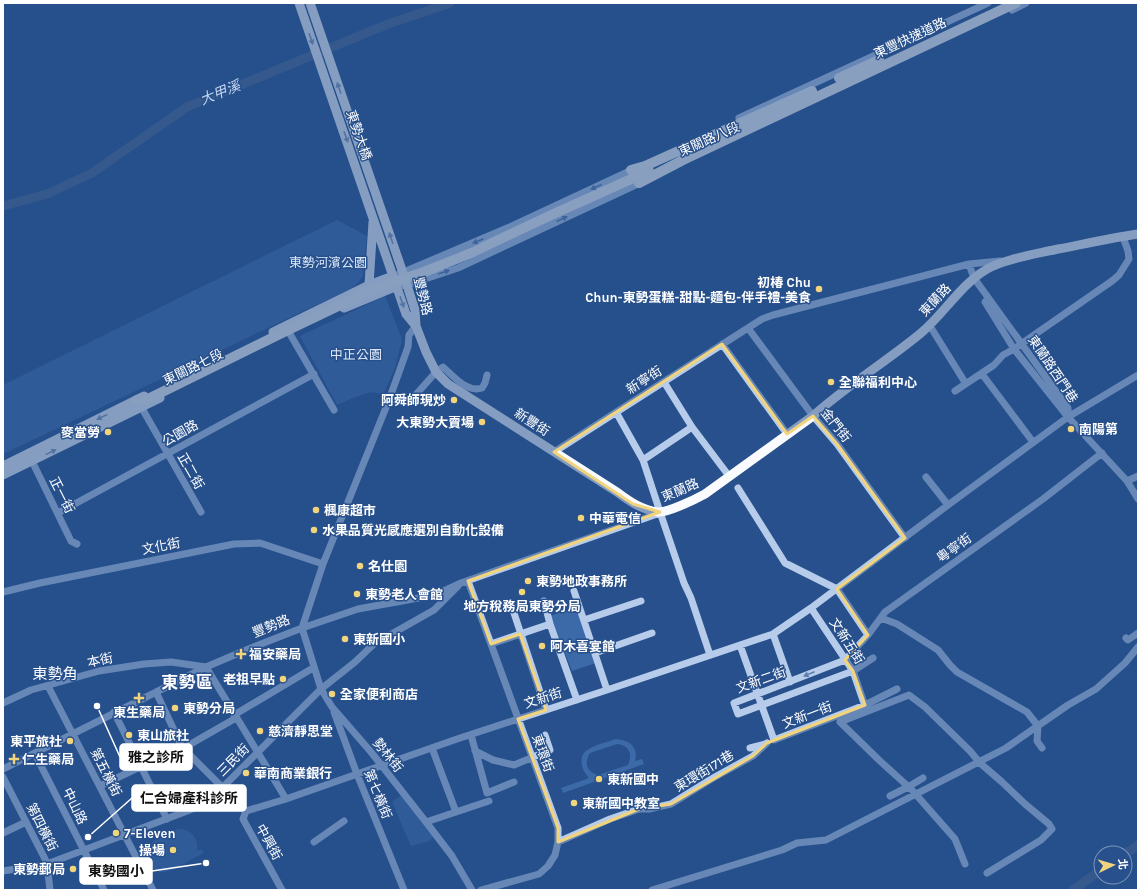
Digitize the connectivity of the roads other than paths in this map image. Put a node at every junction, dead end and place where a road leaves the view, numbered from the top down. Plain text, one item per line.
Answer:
1 (299, 3) edge
2 (310, 3) edge
3 (988, 3) edge
4 (1000, 3) edge
5 (1016, 3) edge
6 (1026, 3) edge
7 (815, 93) junction
8 (631, 170) junction
9 (639, 183) junction
10 (373, 219) junction
11 (1138, 234) edge
12 (1123, 237) junction
13 (1008, 260) junction
14 (969, 264) junction
15 (403, 273) junction
16 (393, 276) junction
17 (974, 278) junction
18 (369, 284) junction
19 (407, 285) junction
20 (397, 286) junction
21 (988, 298) junction
22 (336, 301) junction
23 (341, 310) junction
24 (416, 326) junction
25 (930, 326) junction
26 (748, 328) junction
27 (289, 332) junction
28 (722, 344) junction
29 (1021, 344) junction
30 (1014, 349) junction
31 (436, 372) junction
32 (314, 374) junction
33 (982, 374) junction
34 (487, 375) dead end
35 (1138, 375) edge
36 (664, 382) junction
37 (966, 384) junction
38 (955, 392) dead end
39 (412, 399) dead end
40 (139, 404) junction
41 (334, 410) dead end
42 (616, 412) junction
43 (813, 416) junction
44 (1068, 417) junction
45 (692, 427) junction
46 (787, 434) junction
47 (1033, 442) junction
48 (554, 452) junction
49 (1102, 453) junction
50 (167, 454) junction
51 (30, 457) junction
52 (644, 460) junction
53 (3, 466) edge
54 (3, 475) edge
55 (729, 476) junction
56 (1138, 476) edge
57 (926, 477) dead end
58 (1127, 481) junction
59 (738, 488) dead end
60 (1138, 499) edge
61 (948, 505) junction
62 (201, 512) dead end
63 (660, 512) junction
64 (58, 513) junction
65 (905, 538) junction
66 (77, 544) dead end
67 (323, 564) junction
68 (465, 582) junction
69 (837, 589) junction
70 (574, 591) dead end
71 (3, 592) edge
72 (544, 600) dead end
73 (641, 600) dead end
74 (811, 608) junction
75 (513, 610) dead end
76 (881, 618) junction
77 (584, 620) junction
78 (550, 624) junction
79 (302, 628) junction
80 (652, 633) dead end
81 (1138, 633) edge
82 (520, 634) junction
83 (773, 634) junction
84 (868, 635) junction
85 (1126, 638) dead end
86 (491, 644) junction
87 (740, 645) junction
88 (1138, 647) edge
89 (595, 652) junction
90 (710, 655) junction
91 (873, 658) dead end
92 (845, 660) junction
93 (206, 667) junction
94 (313, 668) junction
95 (853, 671) junction
96 (790, 682) junction
97 (48, 686) junction
98 (321, 689) junction
99 (897, 689) dead end
100 (607, 690) junction
101 (156, 692) junction
102 (758, 694) junction
103 (577, 700) junction
104 (3, 703) edge
105 (762, 705) junction
106 (332, 707) junction
107 (866, 708) junction
108 (546, 710) junction
109 (114, 712) junction
110 (235, 716) junction
111 (518, 719) junction
112 (1038, 726) junction
113 (72, 734) junction
114 (471, 735) junction
115 (545, 735) dead end
116 (771, 742) junction
117 (184, 748) junction
118 (432, 748) junction
119 (750, 748) dead end
120 (1042, 748) dead end
121 (475, 751) junction
122 (257, 753) junction
123 (35, 754) junction
124 (532, 757) junction
125 (980, 763) junction
126 (141, 766) junction
127 (382, 766) junction
128 (3, 769) edge
129 (357, 774) junction
130 (3, 777) edge
131 (923, 778) dead end
132 (514, 782) dead end
133 (100, 786) junction
134 (223, 787) junction
135 (908, 787) junction
136 (916, 795) junction
137 (890, 796) dead end
138 (286, 799) junction
139 (489, 801) dead end
140 (246, 811) junction
141 (456, 812) junction
142 (167, 819) junction
143 (344, 821) dead end
144 (26, 822) junction
145 (426, 822) junction
146 (3, 833) edge
147 (124, 834) junction
148 (314, 842) dead end
149 (558, 842) junction
150 (84, 850) junction
151 (47, 864) junction
152 (965, 864) dead end
153 (3, 871) edge
154 (986, 873) dead end
155 (50, 890) edge
156 (104, 890) edge
157 (153, 890) edge
158 (282, 890) edge
159 (404, 890) edge
160 (472, 890) edge
161 (481, 890) edge
162 (652, 890) edge

1 -> 10 main road, 東勢大橋
15 -> 2 main road, 東勢大橋
3 - 8 street, 東關路八段
4 - 7 highway, 東豐快速道路
5 - 7 highway, 東豐快速道路
6 - 9 street, 東關路八段
7 - 8 highway
7 - 9 highway
7 - 27 highway, bridge
8 -> 15 street, 東關路八段
19 -> 9 street, 東關路八段
10 - 16 main road, 東勢大橋
10 - 18 main road
11 - 12 main road, 東蘭路
12 - 13 main road, 東蘭路
12 - 29 street
13 - 14 street, 東蘭路
13 - 17 main road, 東蘭路
14 - 17 street, 東蘭路西門巷
14 - 26 street, 東蘭路
15 - 16 street, 東關路八段
15 - 19 main road, 豐勢路
16 - 18 main road, 東關路七段
16 - 20 main road, 豐勢路
17 - 21 street, 東蘭路西門巷
17 - 25 main road, 東蘭路
18 - 22 main road, 東關路七段
19 - 20 street, 東關路八段
19 - 24 main road, 豐勢路
20 - 23 main road, 東關路七段
20 -> 24 main road, 豐勢路
21 - 29 street, 東蘭路西門巷
21 - 30 street
22 - 23 main road
22 - 40 main road, 東關路七段
23 - 27 main road, 東關路七段
24 - 31 main road, 新豐街
24 - 67 street, 豐勢路
25 - 37 street
25 - 43 main road, 東蘭路
26 - 28 street, 新寧街
26 - 43 street, 金門街
27 - 32 street
27 - 40 highway
27 - 40 main road, 東關路七段
28 - 36 street, 新寧街
28 - 46 street
29 - 30 street
29 - 44 street, 東蘭路西門巷
30 - 33 street
30 - 44 street
31 - 34 street
31 - 39 street
31 - 48 main road, 新豐街
32 - 41 street
32 - 50 street, 公園路
33 - 37 street
33 - 47 street
35 - 44 street
36 - 42 street, 新寧街
36 - 45 street
37 - 38 street
40 - 50 street, 正二街
40 - 51 main road, 東關路七段
42 - 48 street, 新寧街
42 - 52 street
43 - 46 main road, 東蘭路
43 - 65 street, 金門街
44 - 47 street
44 - 49 street, 東蘭路西門巷
45 - 52 street
45 - 55 street
46 - 55 main road, 東蘭路
47 - 61 street
48 - 63 main road, 新豐街
49 - 58 street, 東蘭路西門巷
49 - 76 street, 粵寧街
50 - 62 street, 正二街
50 - 64 street, 公園路
51 - 53 main road, 東關路七段
51 - 54 main road, 東關路七段
51 - 64 street, 正一街
52 - 63 street
55 - 63 main road, 東蘭路
56 - 58 street
57 - 61 street
58 - 60 street, 東蘭路西門巷
59 - 69 street
61 - 65 street
63 - 68 street, 東蘭路
63 - 90 street
64 - 66 street, 正一街
65 - 69 street
67 - 71 street, 文化街
67 - 79 street, 豐勢路
68 - 79 street, 東蘭路
68 - 86 street, 東環街
68 - 98 street, 三民街
69 - 74 street, 文新街
69 - 84 street
70 - 77 street
72 - 78 street
73 - 77 street
74 - 83 street, 文新街
74 - 92 street, 文新五街
75 - 82 street
76 - 84 street, 粵寧街
76 - 112 street
77 - 89 street
78 - 82 street
78 - 103 street
79 - 93 street, 豐勢路
79 - 94 street, 勢林街
80 - 89 street
81 - 85 street
82 - 86 street
82 - 108 street
83 - 87 street, 文新街
83 - 96 street
84 - 92 street, 文新二街
86 - 111 street, 東環街
87 - 90 street, 文新街
87 - 102 street, 文新一街
88 - 112 street
89 - 100 street
90 - 100 street, 文新街
91 - 95 street, 文新二街
92 - 95 street, 文新五街
92 -> 96 street, 文新二街
93 - 97 street, 本街
93 - 101 street, 豐勢路
93 - 110 street
94 - 98 street, 勢林街
94 - 110 street
95 - 105 street, 文新二街
95 - 107 street, 文新五街
96 - 102 street, 文新二街
97 - 104 street, 本街
97 - 113 street, 第五橫街
98 - 106 street, 勢林街
98 - 122 street, 三民街
99 - 107 street, 文新一街
100 - 103 street, 文新街
101 - 109 street, 豐勢路
101 - 117 street, 中興街
102 - 105 street, 文新一街
102 - 105 street, 文新二街
103 - 108 street, 文新街
105 - 116 street, 文新一街
106 - 127 street, 勢林街
106 - 129 street, 第七橫街
107 - 116 street, 文新一街
107 - 125 street
107 - 135 street
108 - 111 street, 文新街
109 - 113 street, 豐勢路
109 - 126 street
110 - 117 street
110 - 122 street
111 - 114 street, 文新街
111 - 124 street, 東環街
112 - 120 street
112 - 125 street
113 - 123 street, 豐勢路
113 - 133 street, 第五橫街
114 - 118 street, 文新街
114 - 121 street
115 - 124 street
116 - 119 street
116 - 149 street, 東環街171巷
117 - 126 street
117 - 134 street, 中興街
118 - 127 street, 文新街
118 - 141 street
121 - 124 street
121 - 132 street
122 - 134 street, 三民街
122 - 138 street
123 - 128 street, 豐勢路
123 - 150 street, 中山路
124 - 149 street, 東環街
125 - 136 street
125 - 154 street
126 - 133 street
126 - 142 street
127 - 129 street, 文新街
127 - 145 street, 勢林街
129 - 138 street, 文新街
129 - 159 street, 第七橫街
130 - 144 street, 第四橫街
131 - 135 street
133 - 147 street, 第五橫街
134 - 140 street, 中興街
134 - 142 street, 三民街
135 - 136 street
135 - 137 street
136 - 152 street
136 - 162 street
138 - 140 street, 文新街
139 - 141 street
140 - 158 street, 中興街
141 - 145 street
142 - 147 street, 三民街
143 - 148 street
144 - 146 street
144 - 151 street, 第四橫街
145 - 160 street, 勢林街
147 - 150 street, 三民街
147 - 157 street, 第五橫街
149 - 161 street, 東環街
150 - 151 street, 三民街
150 - 156 street, 中山路
151 - 153 street, 三民街
151 - 155 street, 第四橫街

